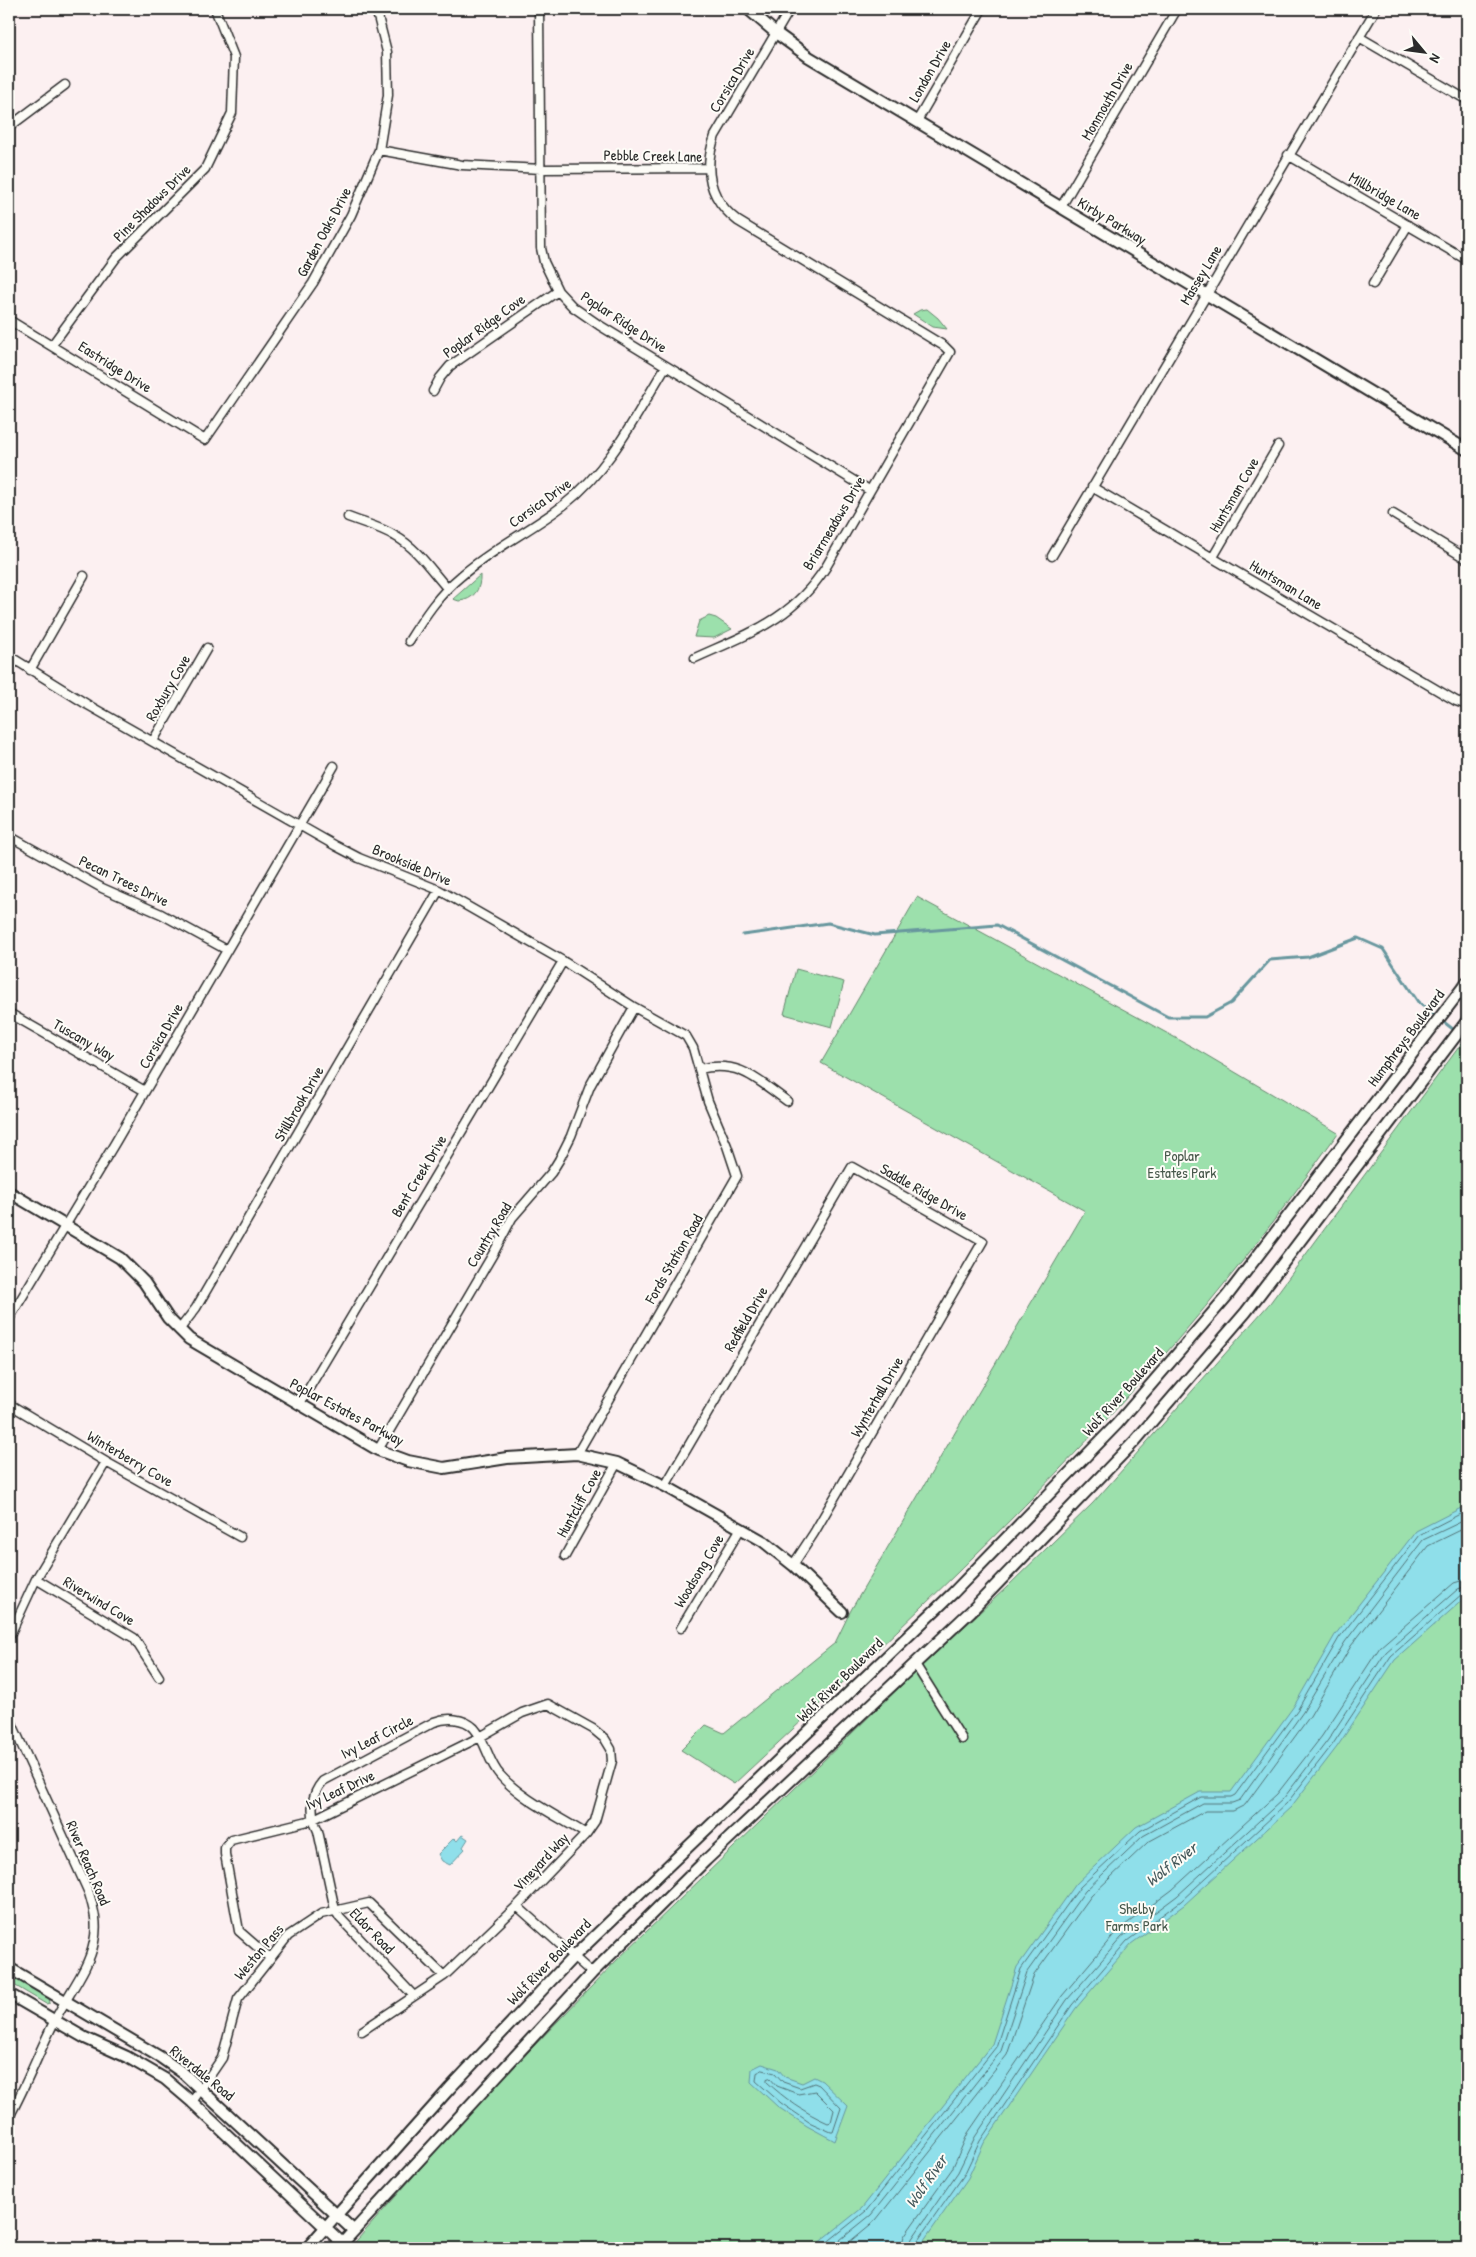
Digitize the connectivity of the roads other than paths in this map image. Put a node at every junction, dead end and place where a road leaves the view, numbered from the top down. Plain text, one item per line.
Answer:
1 (215, 9) edge
2 (376, 9) edge
3 (539, 9) edge
4 (748, 9) edge
5 (790, 9) edge
6 (982, 9) edge
7 (1177, 9) edge
8 (1376, 9) edge
9 (776, 33) junction
10 (1359, 37) junction
11 (65, 85) dead end
12 (1467, 100) edge
13 (917, 121) junction
14 (9, 127) edge
15 (379, 150) junction
16 (1288, 155) junction
17 (708, 168) junction
18 (542, 169) junction
19 (1061, 207) junction
20 (1408, 225) junction
21 (1467, 260) edge
22 (1373, 284) dead end
23 (558, 291) junction
24 (1205, 295) junction
25 (9, 320) edge
26 (52, 345) junction
27 (950, 352) joint
28 (666, 366) junction
29 (434, 391) dead end
30 (205, 440) joint
31 (1278, 446) dead end
32 (1467, 450) edge
33 (1092, 487) junction
34 (869, 490) junction
35 (1393, 514) dead end
36 (348, 517) dead end
37 (1052, 556) dead end
38 (1213, 557) junction
39 (1467, 559) edge
40 (84, 576) dead end
41 (448, 588) junction
42 (409, 641) dead end
43 (207, 648) dead end
44 (9, 656) edge
45 (695, 658) dead end
46 (30, 670) junction
47 (1467, 706) edge
48 (153, 741) junction
49 (334, 766) dead end
50 (300, 826) junction
51 (9, 836) edge
52 (439, 890) junction
53 (227, 950) junction
54 (563, 961) junction
55 (1464, 986) edge
56 (634, 1007) junction
57 (9, 1013) edge
58 (1467, 1021) edge
59 (699, 1068) junction
60 (145, 1091) junction
61 (787, 1101) dead end
62 (1369, 1112) joint
63 (852, 1167) joint
64 (9, 1192) edge
65 (66, 1224) junction
66 (983, 1241) joint
67 (9, 1319) edge
68 (179, 1330) junction
69 (9, 1404) edge
70 (299, 1405) junction
71 (378, 1450) junction
72 (577, 1454) junction
73 (106, 1462) junction
74 (617, 1462) junction
75 (665, 1486) junction
76 (741, 1528) junction
77 (240, 1537) dead end
78 (566, 1556) dead end
79 (793, 1565) junction
80 (36, 1580) junction
81 (842, 1612) dead end
82 (681, 1628) dead end
83 (9, 1638) edge
84 (916, 1664) junction
85 (159, 1677) dead end
86 (522, 1713) joint
87 (9, 1717) edge
88 (480, 1737) junction
89 (962, 1739) dead end
90 (312, 1820) junction
91 (586, 1834) junction
92 (517, 1906) junction
93 (335, 1910) junction
94 (573, 1957) junction
95 (270, 1958) junction
96 (9, 1968) edge
97 (592, 1973) junction
98 (444, 1976) junction
99 (9, 1994) edge
100 (413, 1995) junction
101 (65, 2000) junction
102 (54, 2021) junction
103 (362, 2031) dead end
104 (202, 2090) junction
105 (192, 2102) junction
106 (9, 2117) edge
107 (336, 2214) junction
108 (324, 2227) junction
109 (353, 2230) junction
110 (340, 2246) edge
111 (307, 2248) edge

1 - 26 street, Pine Shadows Drive
2 - 15 street, Garden Oaks Drive
3 - 18 street, Poplar Ridge Drive
4 - 9 main road, Kirby Parkway
5 - 9 street, Corsica Drive
6 - 13 street, London Drive
7 - 19 street, Monmouth Drive
8 - 10 street, Massey Lane
9 - 13 main road, Kirby Parkway
9 - 17 street, Corsica Drive
10 - 12 street
10 - 16 street, Massey Lane
11 - 14 street
13 - 19 main road, Kirby Parkway
15 - 18 street, Pebble Creek Lane
15 - 30 street, Garden Oaks Drive
16 - 20 street, Millbridge Lane
16 - 24 street, Massey Lane
17 - 18 street, Pebble Creek Lane
17 - 27 street, Pebble Creek Lane
18 - 23 street, Poplar Ridge Drive
19 - 24 main road, Kirby Parkway
20 - 21 street, Millbridge Lane
20 - 22 street
23 - 28 street, Poplar Ridge Drive
23 - 29 street, Poplar Ridge Cove
24 - 32 main road, Kirby Parkway
24 - 33 street, Massey Lane
25 - 26 street, Eastridge Drive
26 - 30 street, Eastridge Drive
27 - 34 street, Briarmeadows Drive
28 - 34 street, Poplar Ridge Drive
28 - 41 street, Corsica Drive
31 - 38 street, Huntsman Cove
33 - 37 street, Massey Lane
33 - 38 street, Huntsman Lane
34 - 45 street, Briarmeadows Drive
35 - 39 street
36 - 41 street
38 - 47 street, Huntsman Lane
40 - 46 street
41 - 42 street, Corsica Drive
43 - 48 street, Roxbury Cove
44 - 46 street, Brookside Drive
46 - 48 street, Brookside Drive
48 - 50 street, Brookside Drive
49 - 50 street, Corsica Drive
50 - 52 street, Brookside Drive
50 - 53 street, Corsica Drive
51 - 53 street, Pecan Trees Drive
52 - 54 street, Brookside Drive
52 - 68 street, Stillbrook Drive
53 - 60 street, Corsica Drive
54 - 56 street, Brookside Drive
54 - 70 street, Bent Creek Drive
55 - 62 main road, Humphreys Boulevard
56 - 59 street, Brookside Drive
56 - 71 street, Country Road
57 - 60 street, Tuscany Way
58 - 84 main road
59 - 61 street
59 - 72 street, Fords Station Road
60 - 65 street, Corsica Drive
62 - 94 main road, Wolf River Boulevard
63 - 66 street, Saddle Ridge Drive
63 - 75 street, Redfield Drive
64 - 65 main road, Poplar Estates Parkway
65 - 67 street, Corsica Drive
65 - 68 main road, Poplar Estates Parkway
66 - 79 street, Wynterhall Drive
68 - 70 main road, Poplar Estates Parkway
69 - 73 street, Winterberry Cove
70 - 71 main road, Poplar Estates Parkway
71 - 72 main road, Poplar Estates Parkway
72 - 74 main road, Poplar Estates Parkway
73 - 77 street, Winterberry Cove
73 - 80 street
74 - 75 main road, Poplar Estates Parkway
74 - 78 street, Huntcliff Cove
75 - 76 main road, Poplar Estates Parkway
76 - 79 main road, Poplar Estates Parkway
76 - 82 street, Woodsong Cove
79 - 81 main road, Poplar Estates Parkway
80 - 83 street
80 - 85 street, Riverwind Cove
84 - 89 street
84 - 97 main road
86 - 88 street, Ivy Leaf Drive
86 - 91 street, Vineyard Way
87 - 101 street, River Reach Road
88 - 90 street, Ivy Leaf Drive
88 - 90 street, Ivy Leaf Circle
88 - 91 street
90 - 93 street, Eldor Road
90 - 95 street, Ivy Leaf Drive
91 - 92 street, Vineyard Way
92 - 94 street
92 - 98 street, Vineyard Way
93 - 95 street, Weston Pass
93 - 98 street, Weston Pass
93 - 100 street, Eldor Road
94 - 97 street
94 - 107 main road, Wolf River Boulevard
95 - 104 street, Weston Pass
96 - 101 main road, Riverdale Road
97 - 109 main road
98 - 100 street, Vineyard Way
99 - 102 main road, Riverdale Road
100 - 103 street, Vineyard Way
101 - 102 street, River Reach Road
101 - 104 main road, Riverdale Road
102 - 105 main road, Riverdale Road
102 - 106 street, River Reach Road
104 - 105 street, Weston Pass
104 - 107 main road, Riverdale Road
105 - 108 main road, Riverdale Road
107 - 108 main road, Wolf River Boulevard
107 - 109 main road, Riverdale Road
108 - 110 main road, Riverdale Road
108 - 111 main road, Wolf River Boulevard
109 - 110 main road

